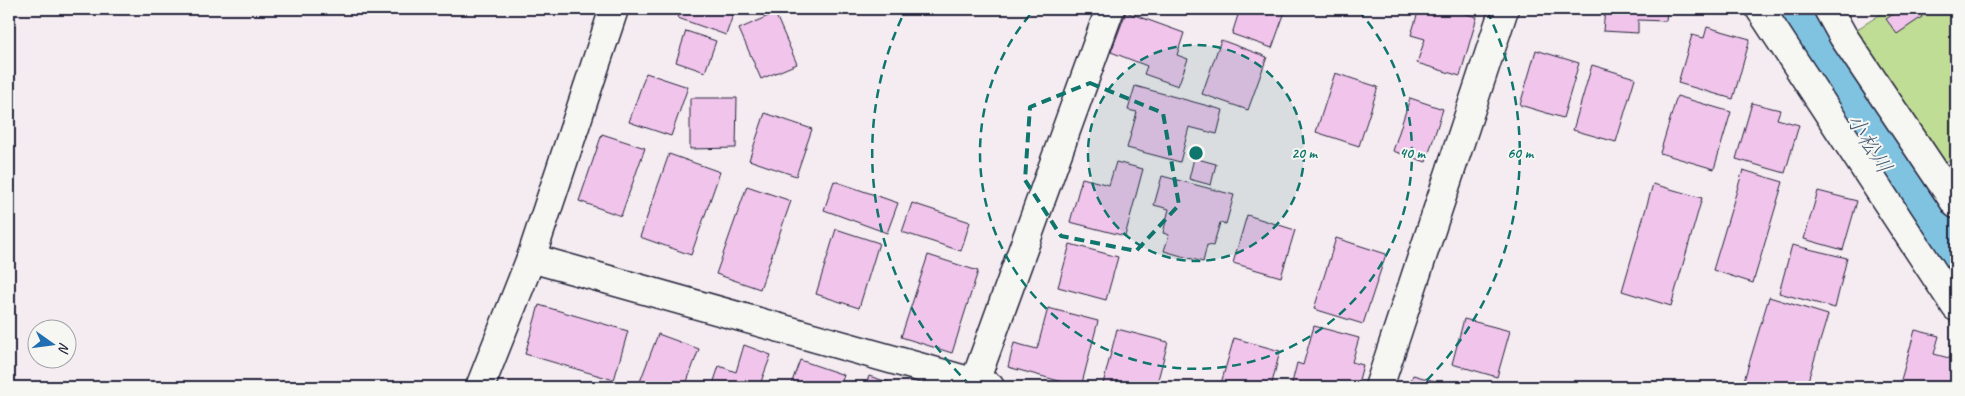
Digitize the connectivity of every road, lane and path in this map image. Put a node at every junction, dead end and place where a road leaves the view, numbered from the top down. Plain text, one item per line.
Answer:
1 (614, 9) edge
2 (1110, 9) edge
3 (1504, 9) edge
4 (1760, 9) edge
5 (1828, 9) edge
6 (1956, 204) edge
7 (531, 258) junction
8 (1956, 307) edge
9 (979, 386) edge
10 (480, 387) edge
11 (1380, 387) edge

1 - 7 street
2 - 9 street
3 - 11 street
4 - 8 street
5 - 6 street
7 - 9 street
7 - 10 street

